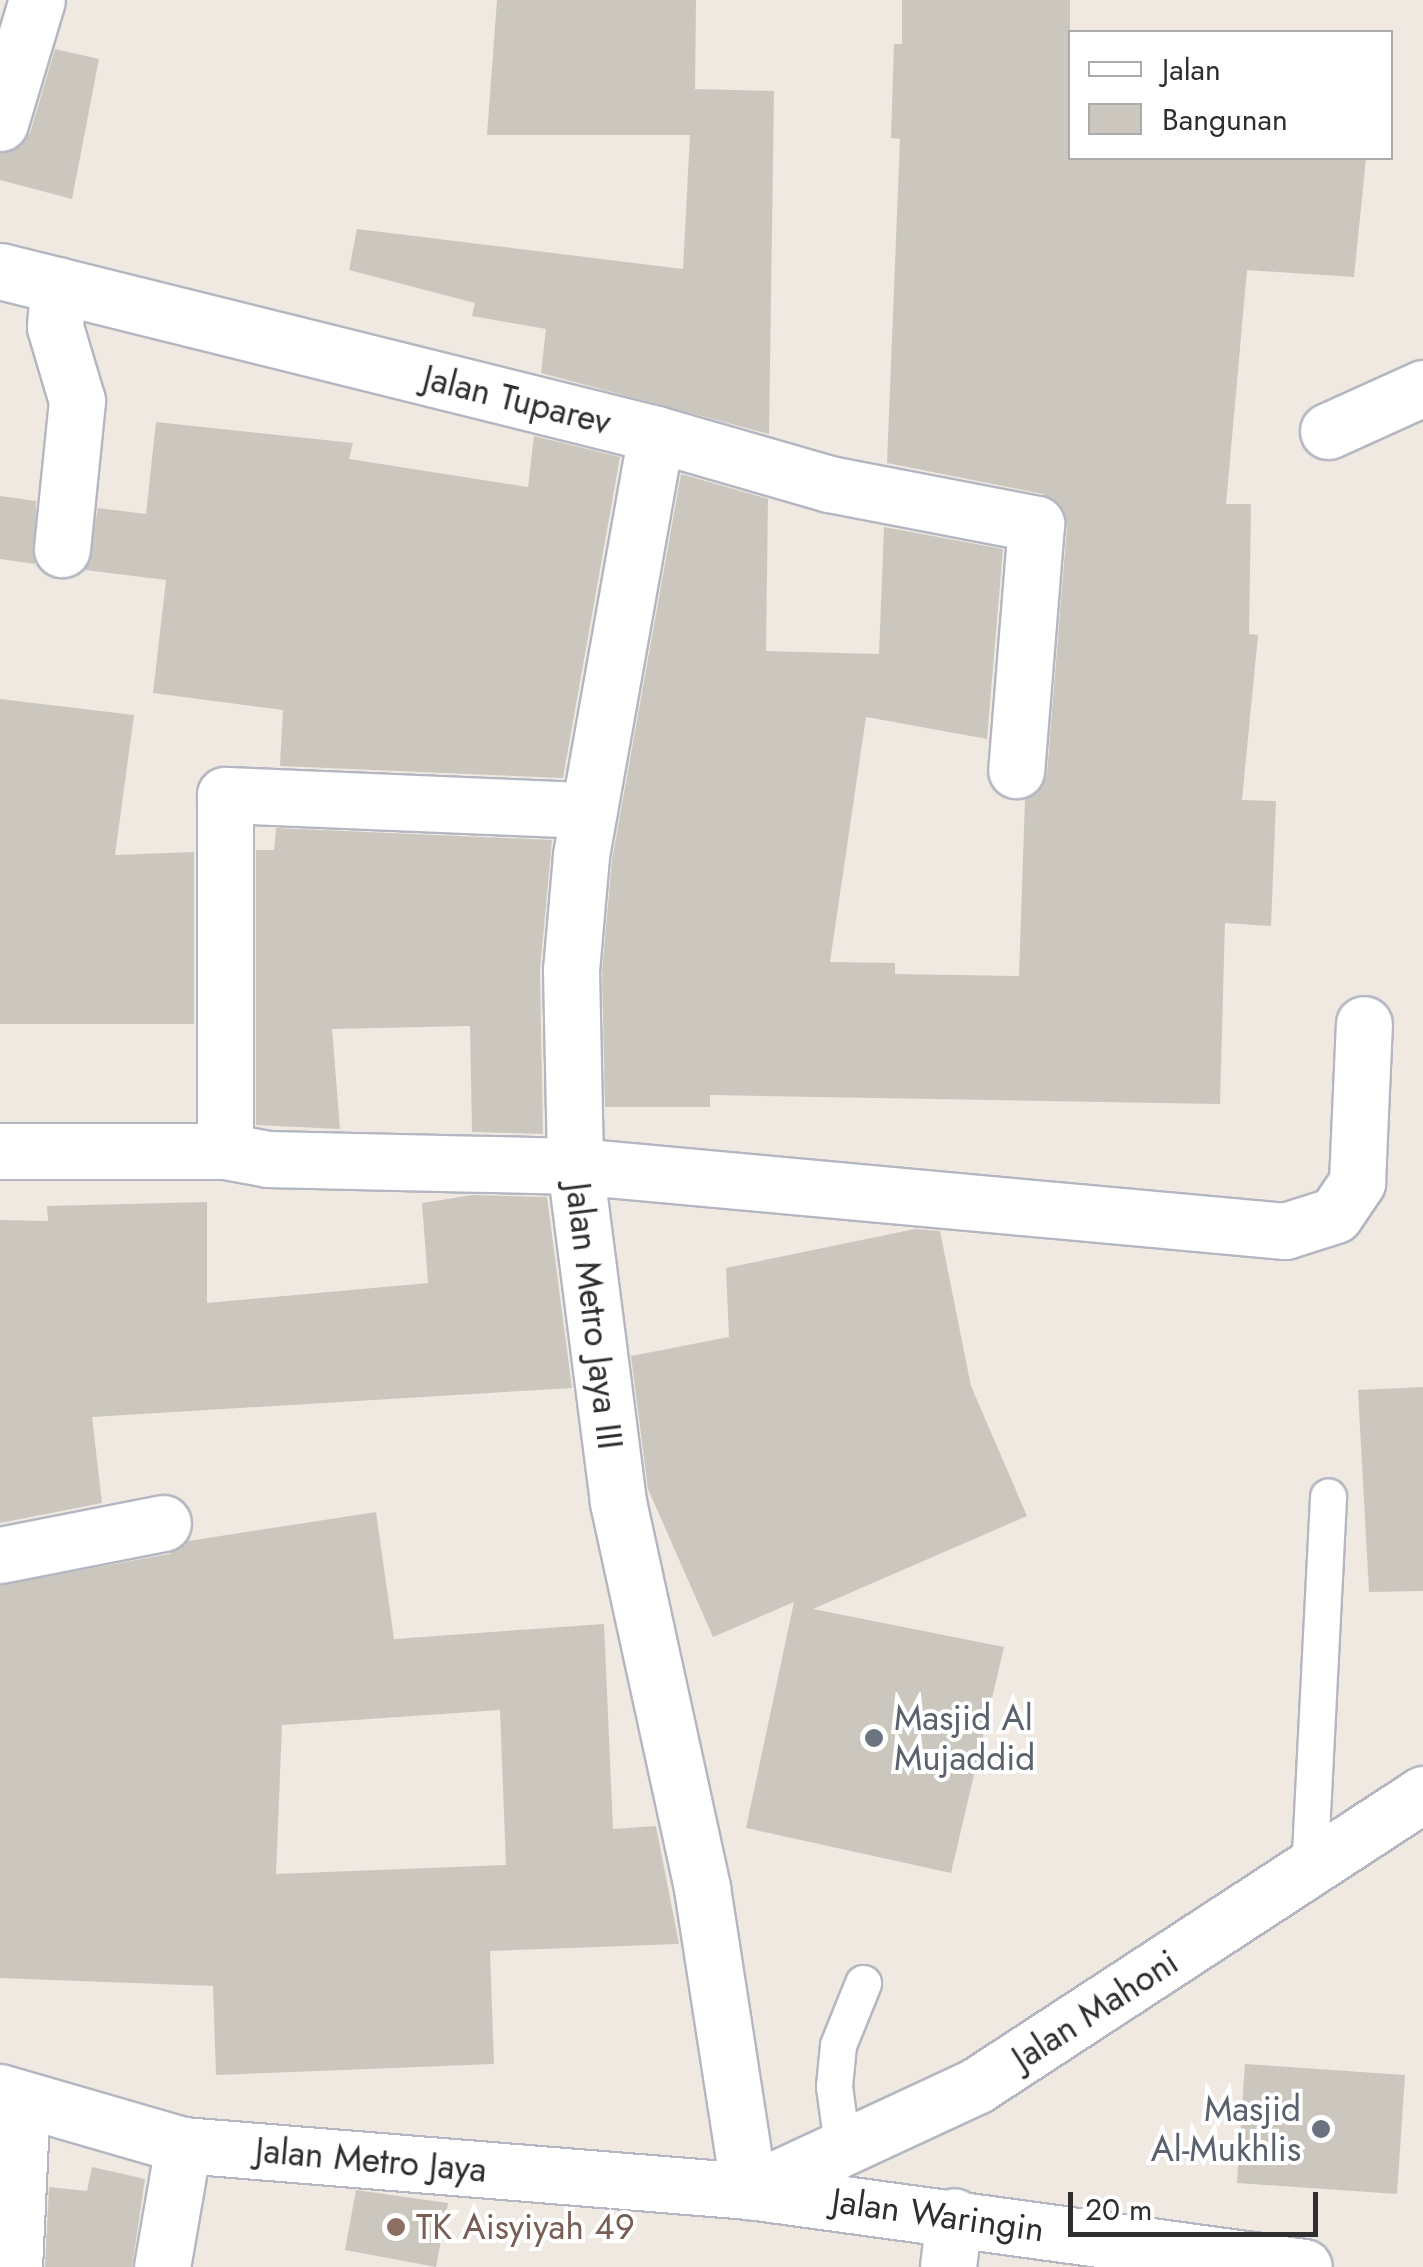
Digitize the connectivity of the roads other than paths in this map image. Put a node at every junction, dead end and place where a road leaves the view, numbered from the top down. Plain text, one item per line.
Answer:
1 (37, 0) edge
2 (0, 123) edge
3 (0, 271) edge
4 (58, 285) junction
5 (1423, 388) edge
6 (1328, 432) dead end
7 (656, 434) junction
8 (62, 548) dead end
9 (1016, 770) dead end
10 (589, 810) junction
11 (1364, 1024) dead end
12 (225, 1150) junction
13 (0, 1151) edge
14 (575, 1166) junction
15 (1328, 1496) dead end
16 (163, 1522) dead end
17 (0, 1555) edge
18 (1423, 1794) edge
19 (1308, 1872) junction
20 (863, 1983) dead end
21 (11, 2095) edge
22 (184, 2146) junction
23 (842, 2152) junction
24 (749, 2191) junction
25 (951, 2241) edge
26 (14, 2267) edge
27 (162, 2267) edge
28 (1304, 2267) edge

1 - 2 street
3 - 4 street, Jalan Tuparev
4 - 7 street, Jalan Tuparev
4 - 8 street
5 - 6 street
7 - 9 street, Jalan Tuparev
7 - 10 street, Jalan Metro Jaya III
10 - 12 street
10 - 14 street, Jalan Metro Jaya III
11 - 14 street
12 - 13 street
12 - 14 street
14 - 24 street, Jalan Metro Jaya III
15 - 19 lane
16 - 17 street
18 - 19 street, Jalan Mahoni
19 - 23 street, Jalan Mahoni
20 - 23 lane
21 - 22 street, Jalan Metro Jaya
21 - 26 street
22 - 24 street, Jalan Metro Jaya
22 - 27 street
23 - 24 street, Jalan Mahoni
24 - 25 street, Jalan Waringin
25 - 28 street, Jalan Waringin

